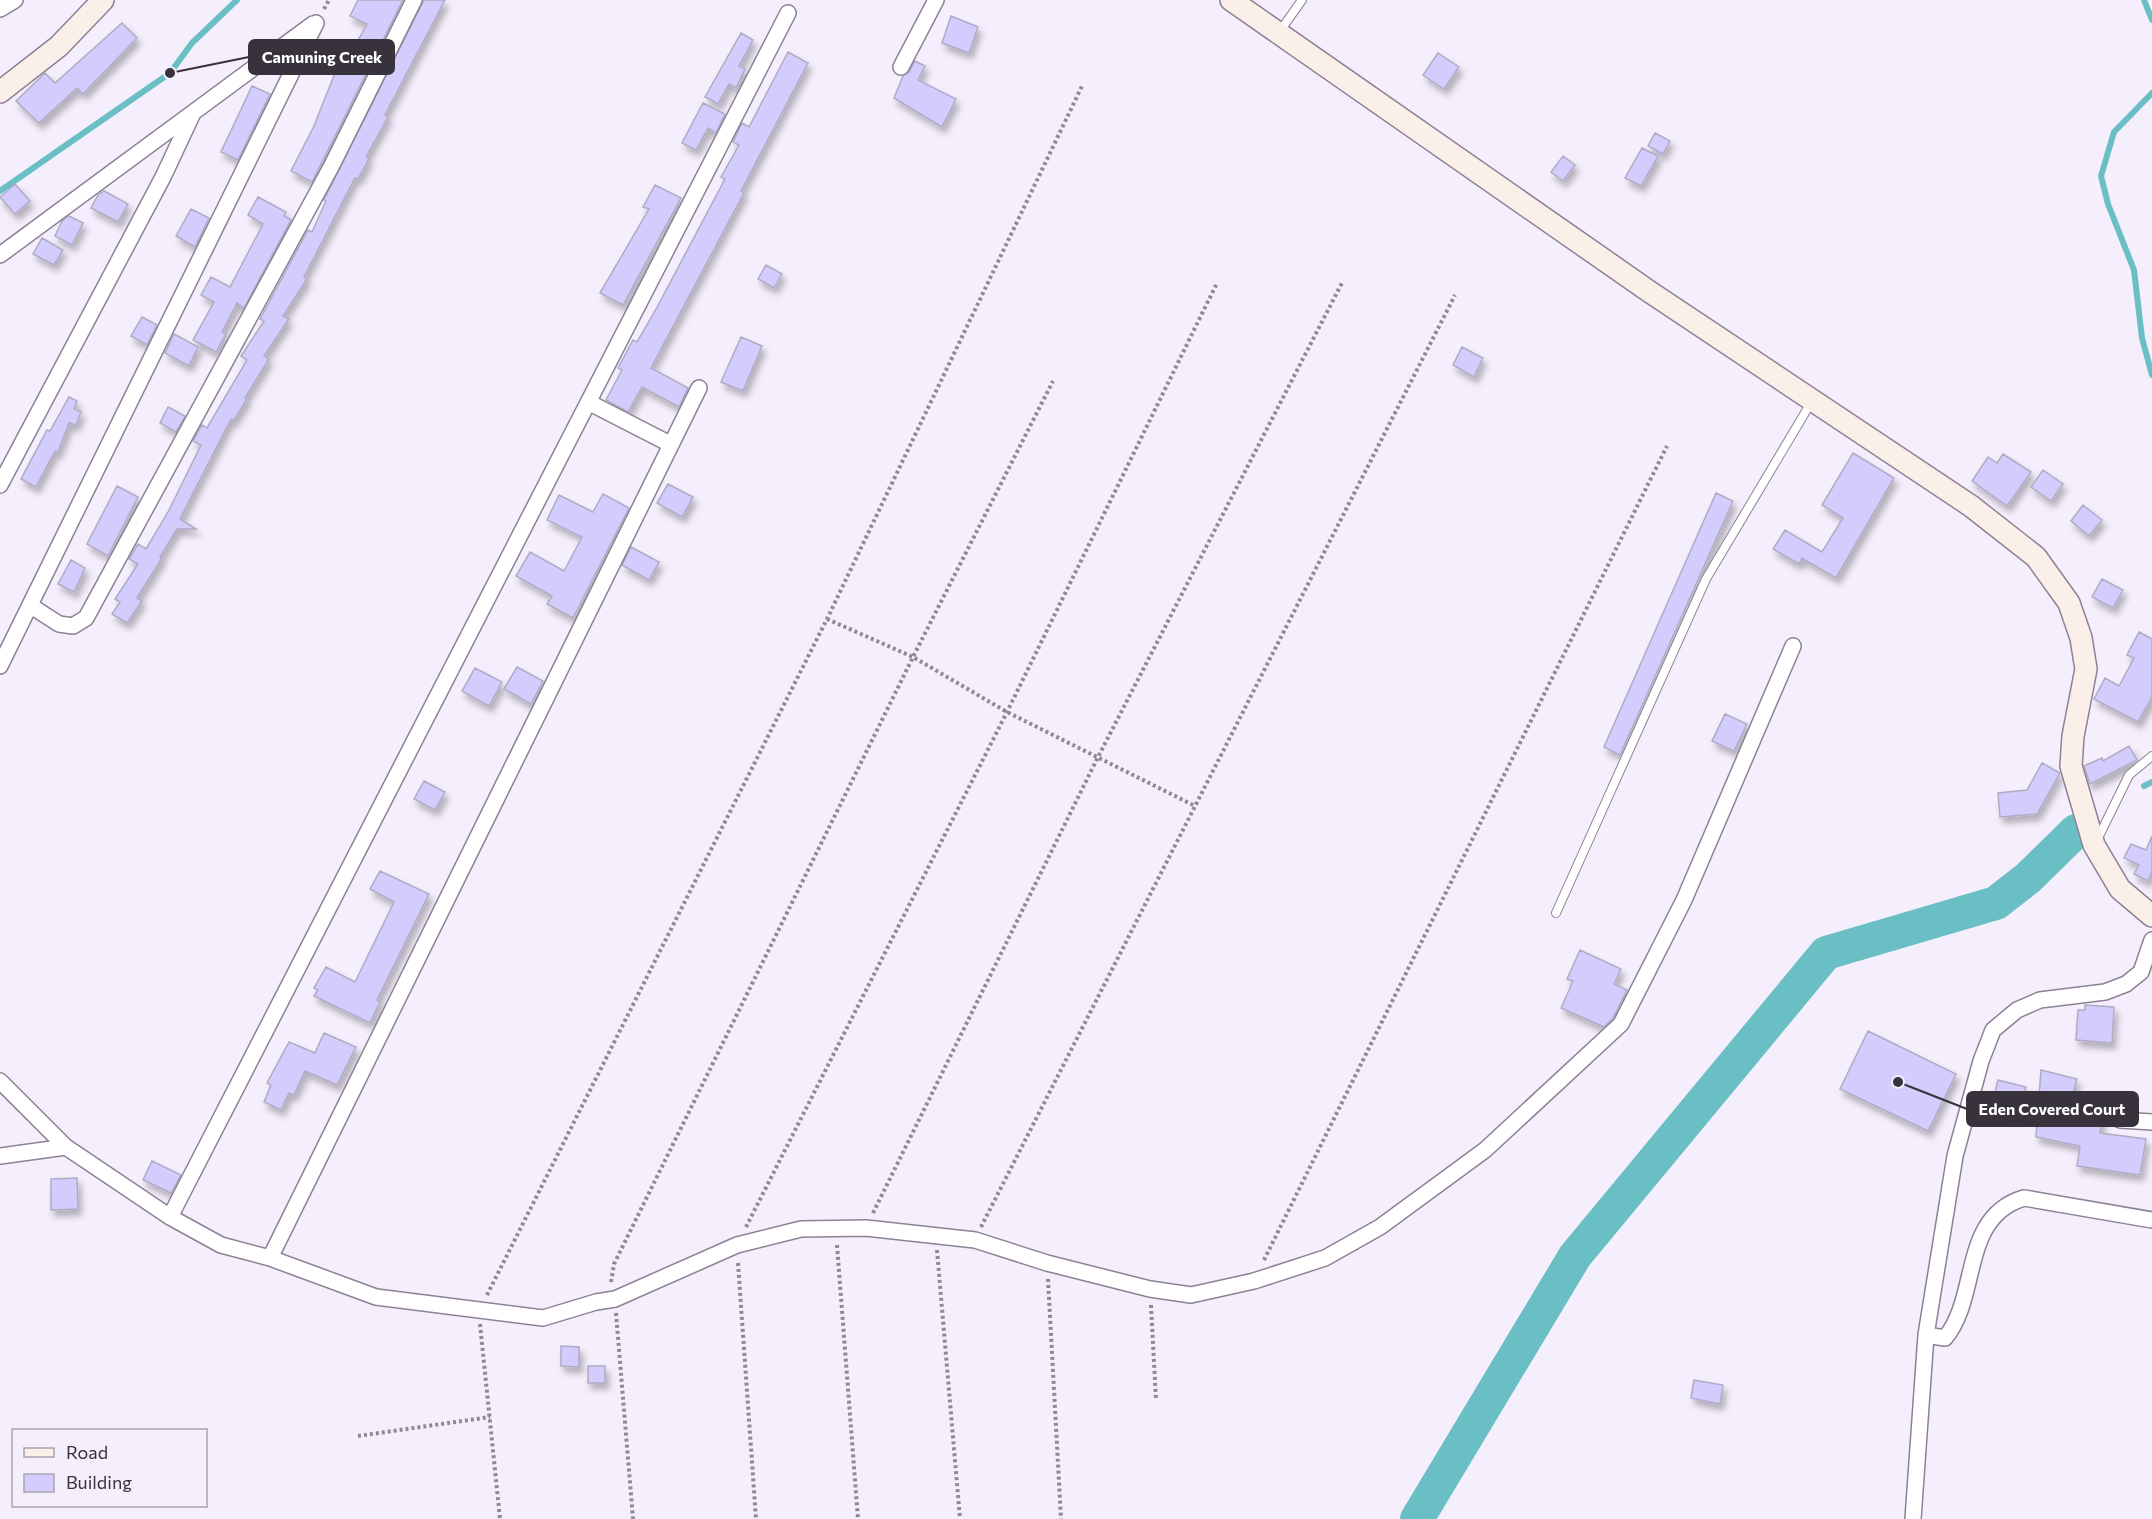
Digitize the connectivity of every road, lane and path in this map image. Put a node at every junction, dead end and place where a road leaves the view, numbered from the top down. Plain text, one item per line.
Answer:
1 (15, 0) edge
2 (104, 0) edge
3 (414, 0) edge
4 (936, 0) edge
5 (1231, 0) edge
6 (1302, 0) edge
7 (0, 9) edge
8 (788, 13) dead end
9 (1279, 32) junction
10 (902, 67) dead end
11 (1083, 84) dead end
12 (0, 92) edge
13 (193, 113) junction
14 (3, 253) edge
15 (0, 268) edge
16 (1343, 281) dead end
17 (1217, 283) dead end
18 (1455, 295) dead end
19 (1053, 381) dead end
20 (699, 388) dead end
21 (1813, 400) junction
22 (590, 403) junction
23 (670, 444) junction
24 (1667, 446) dead end
25 (0, 484) edge
26 (30, 606) junction
27 (827, 619) junction
28 (1793, 646) dead end
29 (913, 657) junction
30 (0, 666) edge
31 (1006, 712) junction
32 (2152, 756) edge
33 (1097, 759) junction
34 (1195, 806) junction
35 (2094, 845) junction
36 (1556, 913) dead end
37 (2152, 916) edge
38 (2152, 940) edge
39 (0, 1081) edge
40 (2120, 1120) dead end
41 (2152, 1122) edge
42 (66, 1147) junction
43 (0, 1156) edge
44 (170, 1217) junction
45 (2152, 1220) edge
46 (835, 1226) junction
47 (866, 1228) junction
48 (936, 1237) junction
49 (975, 1240) junction
50 (737, 1245) junction
51 (270, 1258) junction
52 (1047, 1263) junction
53 (1254, 1281) junction
54 (1150, 1289) junction
55 (615, 1299) junction
56 (479, 1310) junction
57 (1926, 1335) junction
58 (1156, 1400) dead end
59 (490, 1417) junction
60 (358, 1436) dead end
61 (500, 1519) edge
62 (633, 1519) edge
63 (756, 1519) edge
64 (858, 1519) edge
65 (960, 1519) edge
66 (1061, 1519) edge
67 (1913, 1519) edge

1 - 7 street
2 - 12 street
3 - 26 street
4 - 10 street
5 - 9 street
6 - 9 lane
8 - 22 street
9 - 21 street
11 - 27 path
13 - 14 street
13 - 25 street
13 - 26 street
14 - 15 street
16 - 33 path
17 - 31 path
18 - 34 path
19 - 29 path
20 - 23 street
21 - 35 street
21 - 36 lane
22 - 23 street
22 - 44 street
23 - 51 street
24 - 53 path
26 - 30 street
27 - 29 path
27 - 56 path
28 - 53 street
29 - 31 path
29 - 55 path
31 - 33 path
31 - 50 path
32 - 35 lane
33 - 34 path
33 - 47 path
34 - 49 path
35 - 37 street
38 - 57 street
39 - 42 street
40 - 41 street
42 - 43 street
42 - 44 street
44 - 51 street
45 - 57 street
46 - 47 street
46 - 50 street
46 - 64 path
47 - 48 street
48 - 49 street
48 - 65 path
49 - 52 street
50 - 55 street
50 - 63 path
51 - 56 street
52 - 54 street
52 - 66 path
53 - 54 street
54 - 58 path
55 - 56 street
55 - 62 path
56 - 59 path
57 - 67 street
59 - 60 path
59 - 61 path

